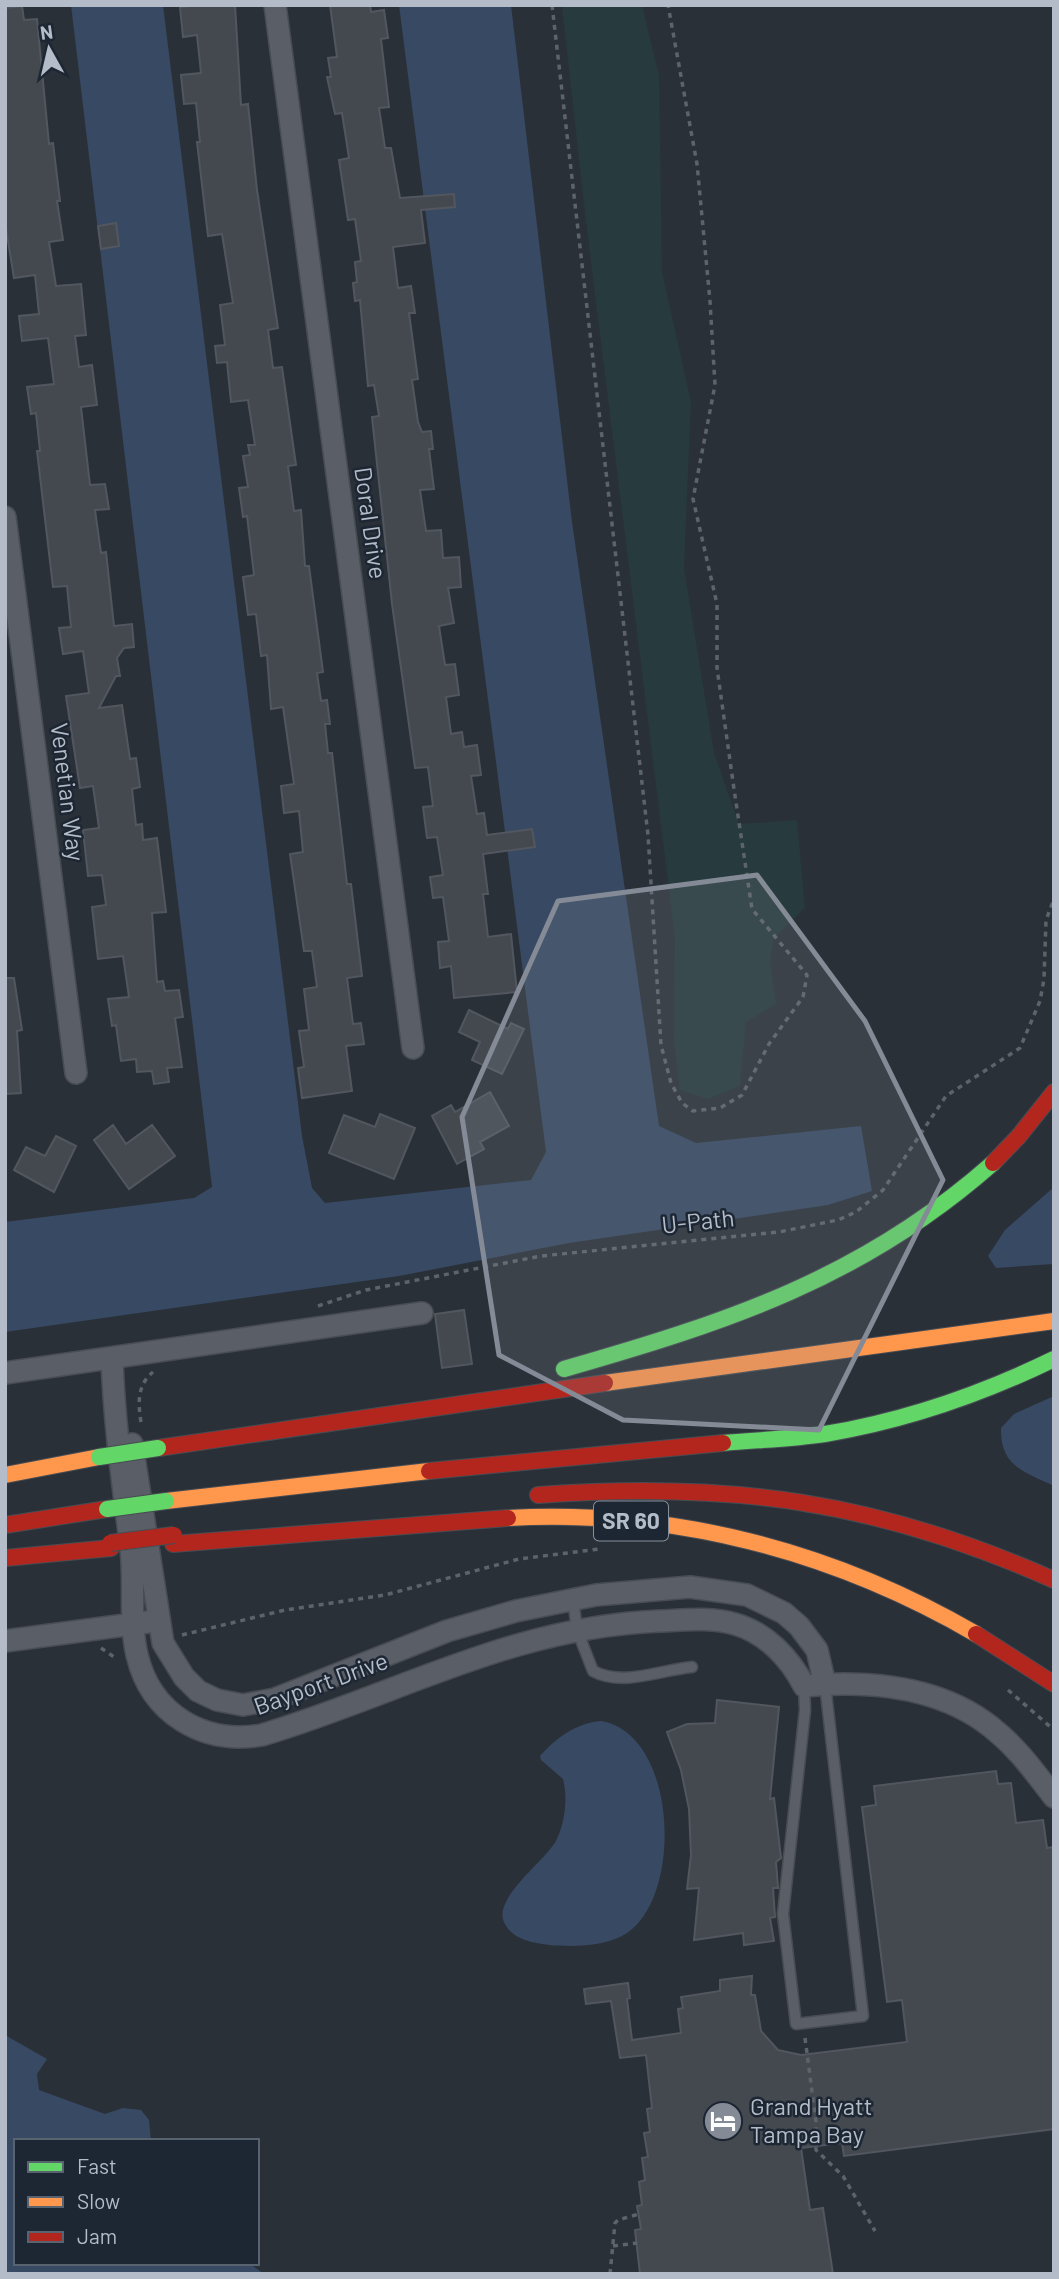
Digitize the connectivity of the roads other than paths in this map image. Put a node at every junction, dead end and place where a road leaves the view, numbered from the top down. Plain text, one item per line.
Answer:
1 (275, 5) edge
2 (5, 517) edge
3 (413, 1048) dead end
4 (76, 1073) dead end
5 (1054, 1092) edge
6 (422, 1313) dead end
7 (1054, 1321) edge
8 (111, 1357) junction
9 (1054, 1359) edge
10 (5, 1373) edge
11 (434, 1406) junction
12 (5, 1475) edge
13 (524, 1496) dead end
14 (417, 1508) dead end
15 (5, 1525) edge
16 (173, 1540) junction
17 (5, 1558) edge
18 (1054, 1580) edge
19 (573, 1599) junction
20 (158, 1621) junction
21 (135, 1624) junction
22 (577, 1630) junction
23 (5, 1641) edge
24 (692, 1667) dead end
25 (1054, 1684) edge
26 (815, 1685) junction
27 (1054, 1797) edge

1 - 3 street, Doral Drive
2 - 4 street, Venetian Way
5 - 11 highway
6 - 8 street
7 - 11 highway
8 - 10 street
8 - 20 street, Bayport Drive
8 - 21 street, Bayport Drive
9 - 15 highway, bridge
11 - 12 highway, bridge
13 - 18 highway, SR 60
14 - 16 highway, SR 60
16 - 17 highway, SR 60, bridge
16 - 25 highway, SR 60
19 - 20 street, Bayport Drive
19 - 22 lane
19 - 26 street, Bayport Drive
20 - 21 street
21 - 22 street, Bayport Drive
21 - 23 street
22 - 24 lane
22 - 26 street, Bayport Drive
26 - 26 lane
26 - 27 street

